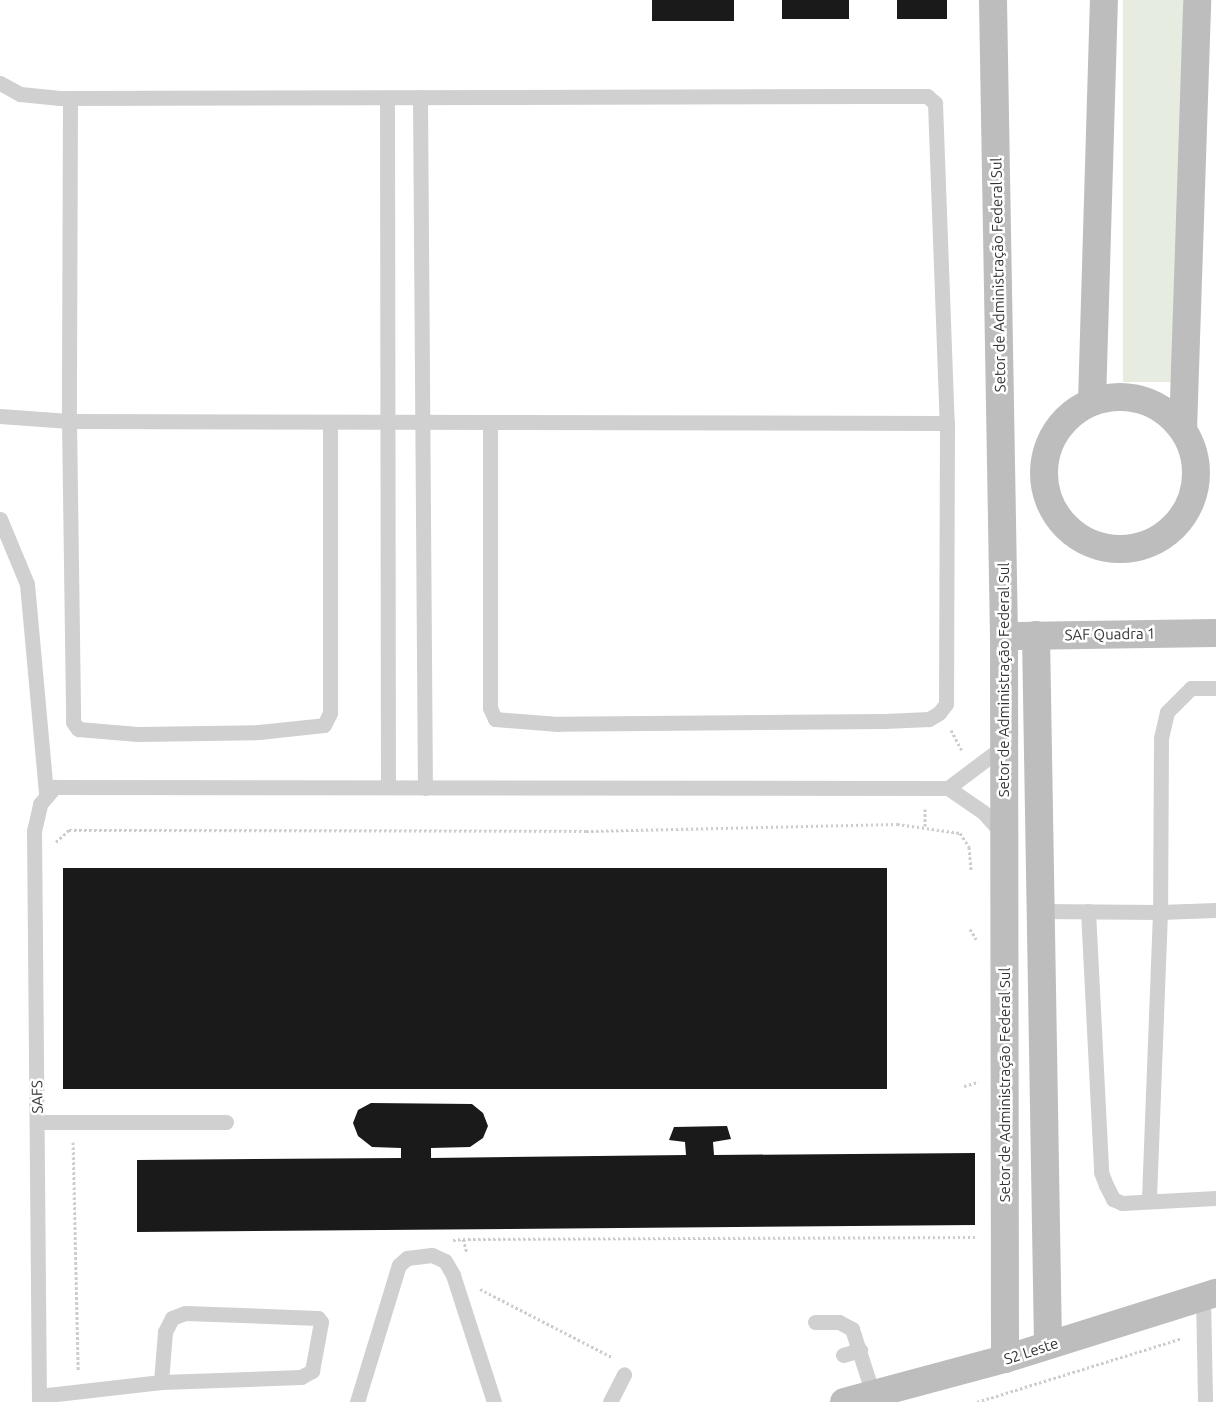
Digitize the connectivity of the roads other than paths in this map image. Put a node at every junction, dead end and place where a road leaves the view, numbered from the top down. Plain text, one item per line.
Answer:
1 (993, 0) edge
2 (1104, 0) edge
3 (1197, 0) edge
4 (0, 83) edge
5 (420, 97) junction
6 (70, 98) junction
7 (387, 98) junction
8 (1092, 402) junction
9 (0, 416) edge
10 (69, 421) junction
11 (330, 422) junction
12 (387, 422) junction
13 (422, 422) junction
14 (490, 422) junction
15 (947, 423) junction
16 (1198, 447) edge
17 (0, 519) edge
18 (1216, 633) edge
19 (1036, 635) junction
20 (1004, 636) junction
21 (1216, 688) edge
22 (1004, 746) junction
23 (388, 787) junction
24 (425, 788) junction
25 (948, 788) junction
26 (46, 793) junction
27 (1005, 836) junction
28 (1216, 910) edge
29 (1040, 911) junction
30 (1088, 911) junction
31 (1160, 912) junction
32 (37, 1122) junction
33 (226, 1122) dead end
34 (1216, 1198) edge
35 (1149, 1202) junction
36 (1209, 1294) edge
37 (816, 1322) dead end
38 (1048, 1345) junction
39 (860, 1350) junction
40 (844, 1355) dead end
41 (1004, 1359) junction
42 (622, 1367) road end
43 (161, 1382) junction
44 (873, 1394) junction
45 (39, 1399) edge
46 (357, 1402) edge
47 (494, 1402) edge
48 (610, 1402) edge
49 (844, 1402) edge
50 (1204, 1402) edge

1 - 20 street, Setor de Administração Federal Sul
2 - 8 street
3 - 16 street
4 - 6 lane
5 - 7 lane
5 - 13 lane
5 - 15 lane
6 - 7 lane
6 - 10 lane
7 - 12 lane
8 - 16 street
8 - 16 street
9 - 10 lane
10 - 11 lane
10 - 11 lane
11 - 12 lane
12 - 13 lane
12 - 23 lane
13 - 14 lane
13 - 24 lane
14 - 15 lane
14 - 15 lane
17 - 26 lane
18 - 19 street, SAF Quadra 1
19 - 20 street, SAF Quadra 1
19 - 29 street
20 - 22 street, Setor de Administração Federal Sul
21 - 31 lane
22 - 25 lane
22 - 27 street, Setor de Administração Federal Sul
23 - 24 lane
23 - 26 lane
24 - 25 lane
25 - 27 lane
26 - 32 lane, SAFS
27 - 41 street, Setor de Administração Federal Sul
28 - 31 lane
29 - 30 lane
29 - 38 street
30 - 31 lane
30 - 35 lane
31 - 35 lane
32 - 33 lane
32 - 45 lane, SAFS
34 - 35 lane
36 - 38 street, S2 Leste
36 - 50 lane
37 - 39 lane
38 - 41 street, S2 Leste
39 - 40 lane
39 - 44 lane
41 - 44 street, S2 Leste
42 - 48 lane
43 - 43 lane
43 - 45 lane
44 - 49 street, S2 Leste
46 - 47 lane

